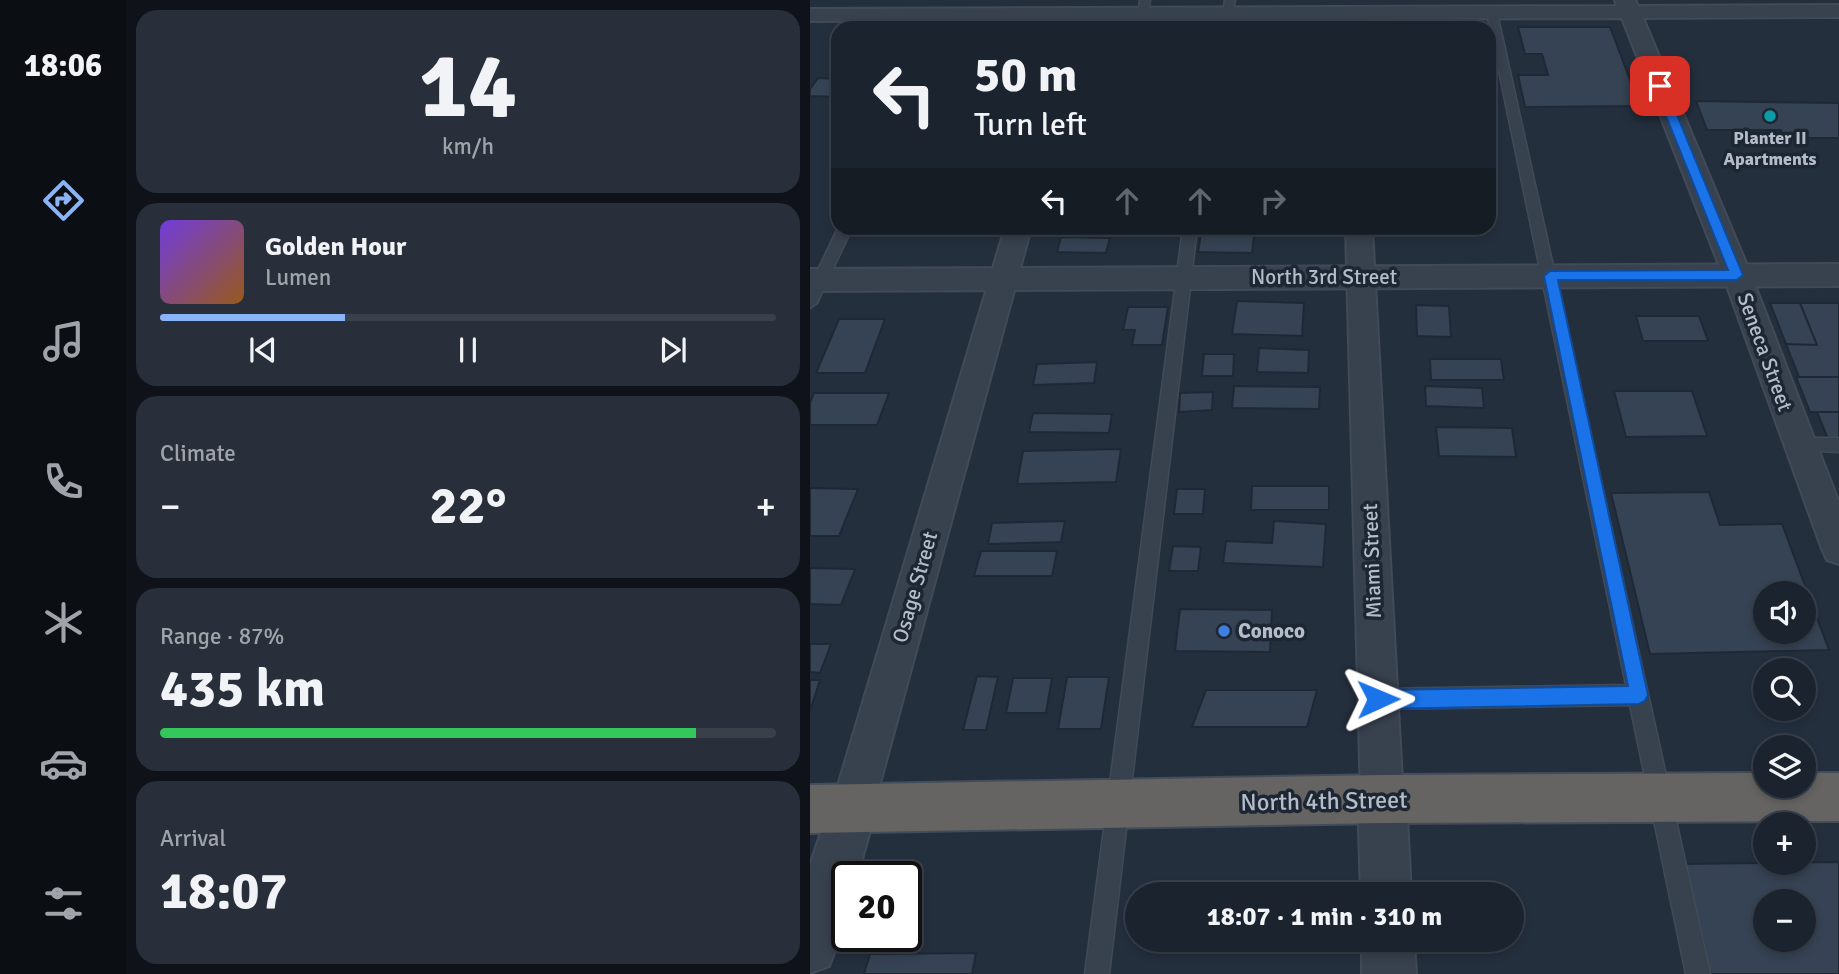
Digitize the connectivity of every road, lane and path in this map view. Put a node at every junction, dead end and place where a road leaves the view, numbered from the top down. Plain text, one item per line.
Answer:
1 (817, 0) edge
2 (1627, 6) edge
3 (1144, 8) edge
4 (1839, 11) edge
5 (810, 13) edge
6 (1492, 13) junction
7 (1222, 14) edge
8 (1352, 14) edge
9 (1082, 15) edge
10 (926, 21) edge
11 (960, 21) edge
12 (1494, 21) edge
13 (1496, 31) edge
14 (842, 235) edge
15 (1016, 235) edge
16 (1189, 235) edge
17 (1359, 235) edge
18 (1737, 275) junction
19 (1839, 275) edge
20 (1360, 276) junction
21 (1550, 276) junction
22 (1184, 277) junction
23 (1002, 278) junction
24 (814, 288) edge
25 (1800, 445) junction
26 (1839, 445) edge
27 (1828, 494) edge
28 (1839, 549) edge
29 (1639, 695) junction
30 (1378, 699) junction
31 (1839, 797) edge
32 (1660, 798) junction
33 (1382, 799) junction
34 (1119, 804) junction
35 (831, 809) edge
36 (1385, 882) edge
37 (813, 927) edge
38 (1388, 952) edge
39 (1097, 974) edge
40 (1389, 974) edge
41 (1698, 974) edge

1 - 5 street
2 - 4 street
2 - 6 street
2 - 18 street, Seneca Street
3 - 7 street
3 - 9 street
5 - 10 street
6 - 8 street
6 - 12 lane
7 - 8 street
9 - 11 street
13 - 21 lane
14 - 24 lane
15 - 23 street, Osage Street
16 - 22 lane
17 - 20 street, Miami Street
18 - 19 street, North 3rd Street
18 - 21 street, North 3rd Street
18 - 25 street, Seneca Street
20 - 21 street, North 3rd Street
20 - 22 street, North 3rd Street
20 - 30 street, Miami Street
21 - 29 lane
22 - 23 street, North 3rd Street
22 - 34 lane
23 - 24 street, North 3rd Street
23 - 35 street, Osage Street
25 - 26 lane
25 - 27 street, Seneca Street
27 - 28 street, Seneca Street
29 - 30 lane
29 - 32 lane
30 - 33 street, Miami Street
31 - 32 highway, North 4th Street
32 - 33 highway, North 4th Street
32 - 41 lane
33 - 34 highway, North 4th Street
33 - 36 street, Miami Street
34 - 35 highway, North 4th Street
34 - 39 lane
35 - 37 street, Osage Street
38 - 40 street

